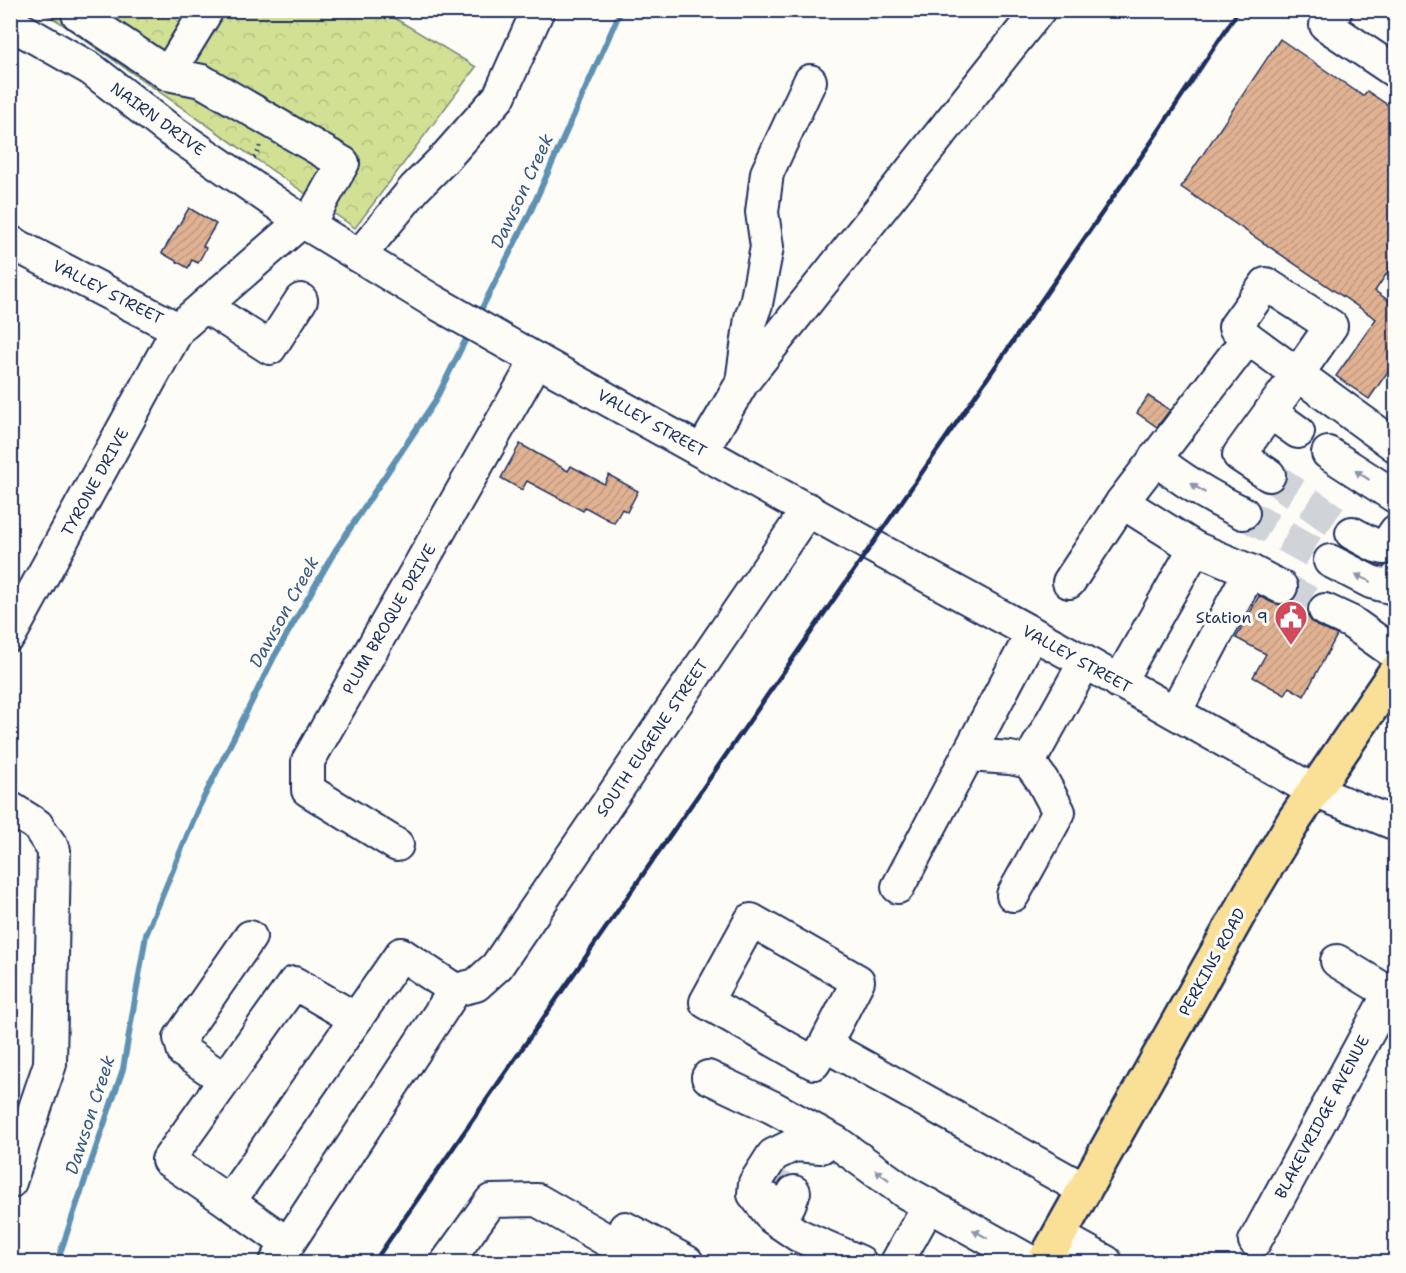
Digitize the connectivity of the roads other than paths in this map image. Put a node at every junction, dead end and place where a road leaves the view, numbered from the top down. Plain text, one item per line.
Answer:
1 (80, 10) edge
2 (203, 10) edge
3 (538, 10) edge
4 (1039, 10) edge
5 (1336, 10) edge
6 (10, 23) edge
7 (1395, 72) edge
8 (168, 74) junction
9 (810, 81) dead end
10 (305, 223) junction
11 (10, 242) edge
12 (359, 256) junction
13 (301, 300) dead end
14 (205, 306) junction
15 (178, 329) junction
16 (1248, 338) junction
17 (536, 359) junction
18 (1297, 375) junction
19 (742, 383) junction
20 (1270, 412) junction
21 (1298, 432) dead end
22 (1391, 434) edge
23 (702, 451) junction
24 (1328, 453) dead end
25 (1155, 458) junction
26 (1269, 475) tunnel mouth
27 (1395, 497) edge
28 (1122, 502) junction
29 (808, 509) junction
30 (1243, 513) tunnel mouth
31 (1395, 531) edge
32 (1352, 533) tunnel mouth
33 (1195, 548) junction
34 (1330, 561) tunnel mouth
35 (1250, 572) junction
36 (1395, 579) edge
37 (1070, 582) dead end
38 (1281, 587) tunnel mouth
39 (1325, 610) tunnel mouth
40 (15, 620) edge
41 (1032, 633) junction
42 (1395, 654) edge
43 (1085, 662) junction
44 (1395, 671) edge
45 (1119, 682) junction
46 (1174, 712) junction
47 (968, 755) junction
48 (1029, 762) junction
49 (1314, 791) junction
50 (10, 808) edge
51 (1392, 812) edge
52 (398, 845) dead end
53 (898, 887) dead end
54 (1013, 895) dead end
55 (250, 937) dead end
56 (1337, 961) dead end
57 (455, 990) junction
58 (1392, 995) edge
59 (356, 1019) junction
60 (825, 1045) junction
61 (708, 1077) dead end
62 (225, 1080) junction
63 (829, 1144) junction
64 (538, 1178) dead end
65 (10, 1182) edge
66 (784, 1189) junction
67 (1085, 1190) junction
68 (229, 1202) junction
69 (929, 1205) junction
70 (1256, 1241) dead end
71 (1051, 1249) edge
72 (282, 1253) edge
73 (447, 1263) edge
74 (645, 1263) edge
75 (687, 1263) edge
76 (860, 1263) edge
77 (897, 1263) edge
78 (1031, 1263) edge
79 (1106, 1263) edge

1 - 8 street
2 - 8 street
3 - 12 street
4 - 19 street
5 - 7 street
6 - 10 street, NAIRN DRIVE
8 - 10 street
9 - 19 street
10 - 12 street, VALLEY STREET
10 - 14 street, VALLEY STREET
11 - 15 street, VALLEY STREET
12 - 17 street, VALLEY STREET
13 - 14 street
14 - 15 street, VALLEY STREET
15 - 40 street, TYRONE DRIVE
16 - 18 street
16 - 18 street
16 - 25 street
17 - 23 street, VALLEY STREET
17 - 52 street, PLUM BROQUE DRIVE
18 - 20 street
18 - 22 street
19 - 23 street
20 - 21 street
20 - 26 street
23 - 29 street, VALLEY STREET
27 -> 24 street
25 - 28 street
30 -> 25 street
28 - 33 street
28 - 37 street
29 - 41 street, VALLEY STREET
29 - 57 street, SOUTH EUGENE STREET
31 - 32 street
33 - 35 street
33 - 45 street
36 -> 34 street
35 - 38 street
35 - 46 street
39 - 42 street
41 - 43 street, VALLEY STREET
41 - 47 street
43 - 45 street, VALLEY STREET
43 - 48 street
44 - 49 main road, PERKINS ROAD
45 - 46 street, VALLEY STREET
46 - 49 street, VALLEY STREET
47 - 48 street
47 - 53 street
48 - 54 street
49 - 51 street, VALLEY STREET
49 - 67 main road, PERKINS ROAD
50 - 65 street
55 - 62 street
56 - 58 street
57 - 59 street
57 - 72 street
58 - 70 street, BLAKEVRIDGE AVENUE
59 - 62 street
59 - 68 street
60 - 60 street
60 - 67 street
61 - 63 street
62 - 68 street
63 - 66 street
63 - 66 street
69 -> 63 street
64 - 75 street
66 - 76 street
67 - 71 main road, PERKINS ROAD
68 - 72 street
69 - 77 street
78 -> 69 street
71 - 79 street
73 - 74 street

